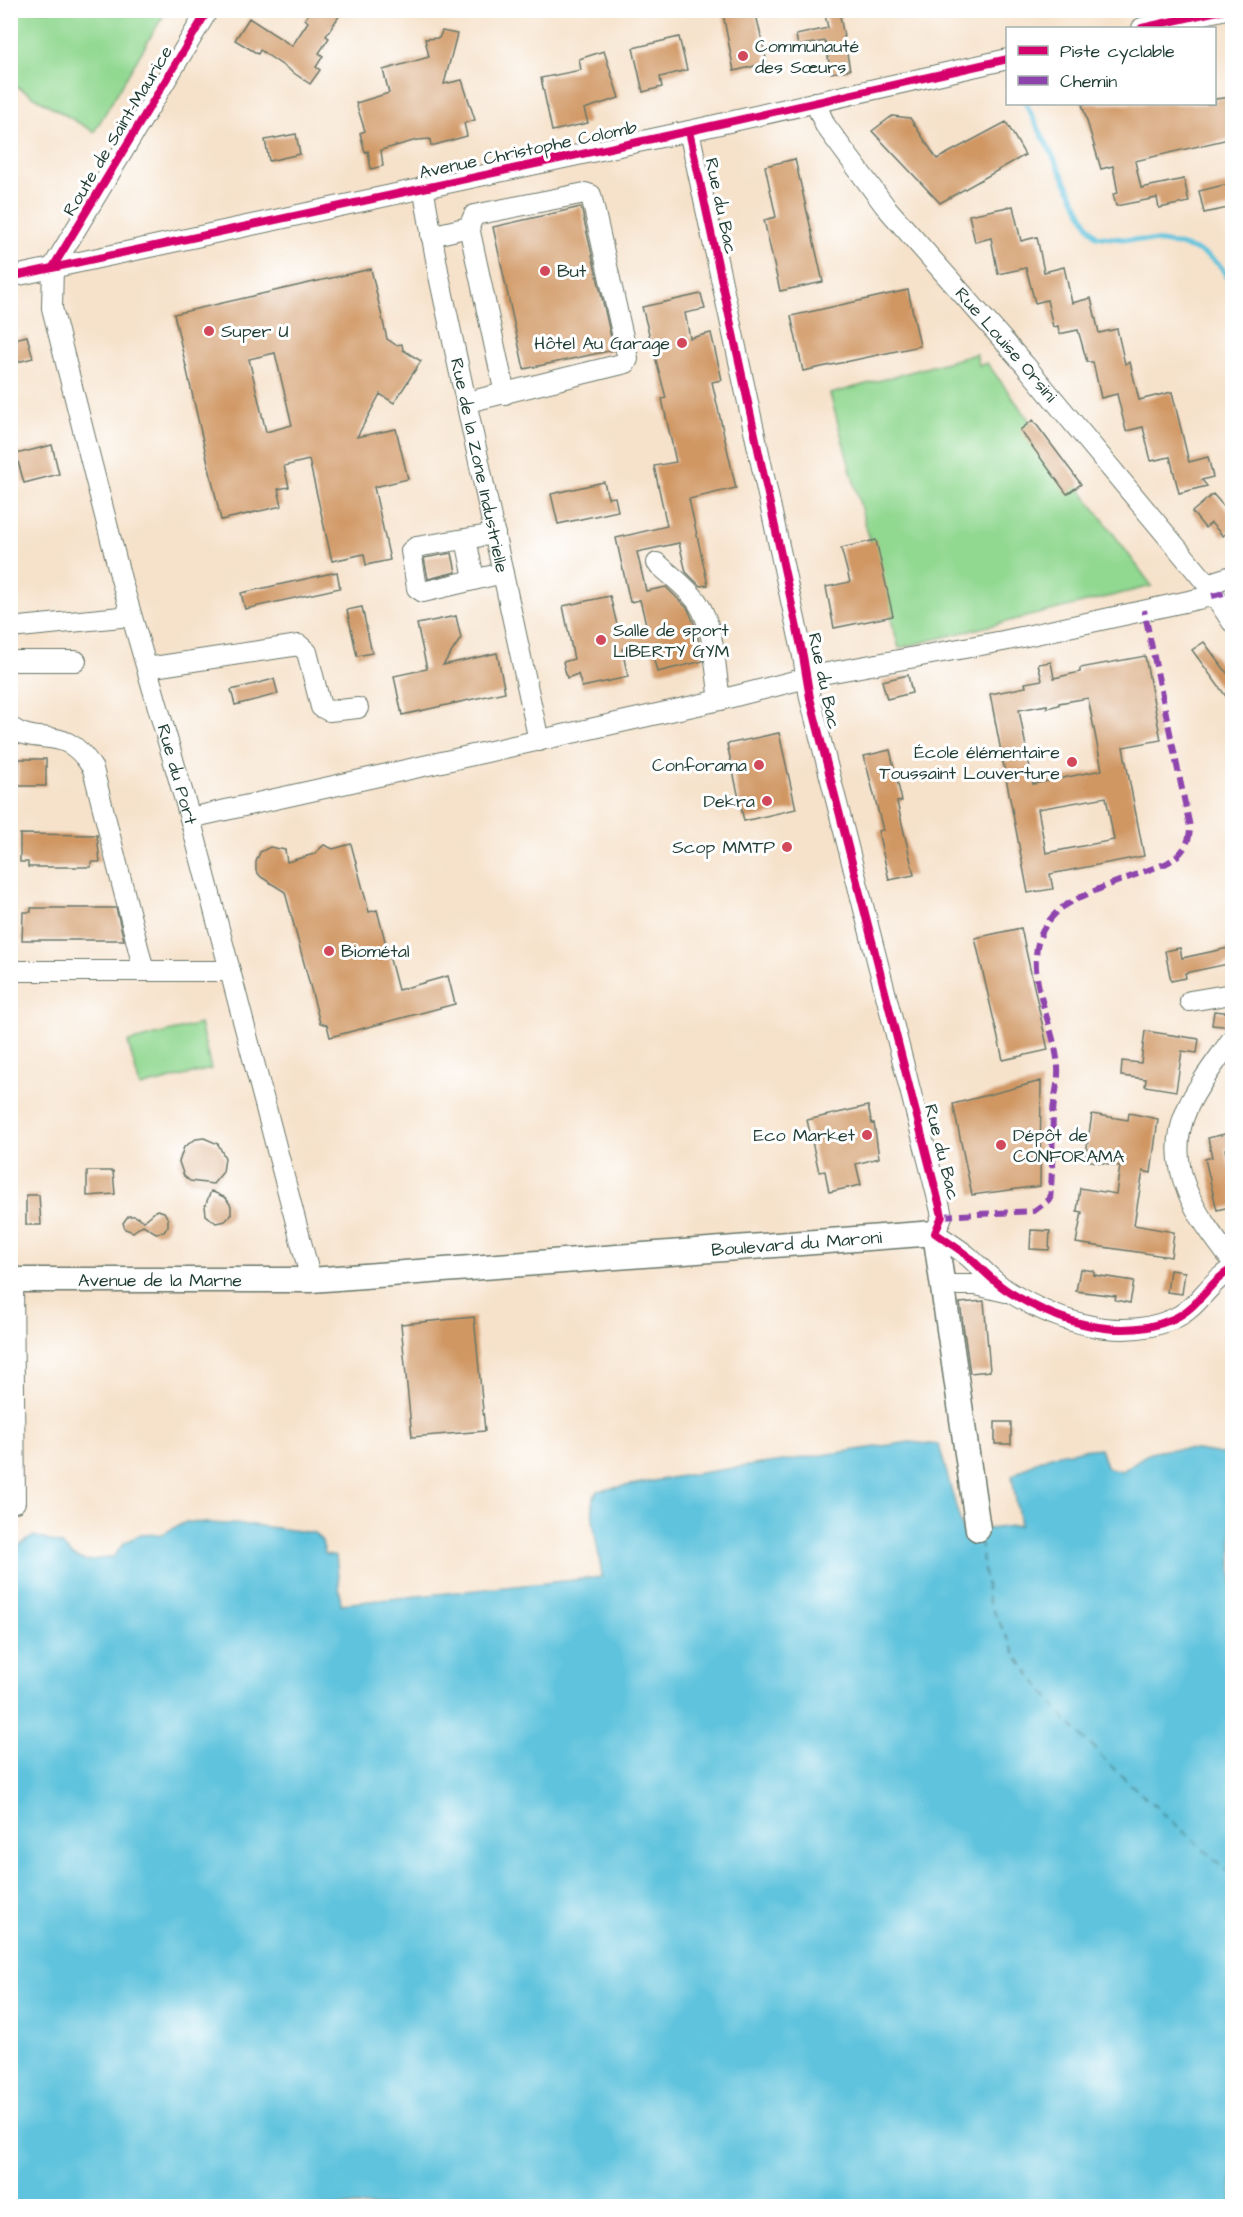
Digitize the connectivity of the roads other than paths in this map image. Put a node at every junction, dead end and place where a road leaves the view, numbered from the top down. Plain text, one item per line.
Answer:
1 (208, 10) edge
2 (1222, 10) edge
3 (1146, 27) edge
4 (1006, 59) edge
5 (814, 102) junction
6 (689, 131) junction
7 (423, 187) junction
8 (469, 227) junction
9 (431, 236) junction
10 (53, 267) junction
11 (10, 277) edge
12 (505, 394) junction
13 (468, 402) junction
14 (495, 534) junction
15 (466, 539) junction
16 (657, 563) dead end
17 (503, 573) junction
18 (1233, 576) edge
19 (474, 579) junction
20 (1209, 590) junction
21 (131, 616) junction
22 (1233, 622) edge
23 (10, 628) edge
24 (10, 661) edge
25 (76, 661) dead end
26 (147, 668) junction
27 (807, 679) junction
28 (720, 700) junction
29 (358, 708) dead end
30 (10, 727) edge
31 (539, 741) junction
32 (190, 818) junction
33 (10, 971) edge
34 (144, 971) junction
35 (229, 971) junction
36 (1233, 994) edge
37 (1190, 1001) dead end
38 (1233, 1039) edge
39 (935, 1233) junction
40 (1233, 1261) edge
41 (1233, 1269) edge
42 (12, 1280) edge
43 (311, 1280) junction
44 (944, 1285) junction
45 (1011, 1293) junction
46 (15, 1502) dead end
47 (978, 1529) dead end

1 - 10 street, Route de Saint-Maurice
2 - 3 street
4 - 5 street, Avenue Christophe Colomb
5 - 6 street, Avenue Christophe Colomb
5 - 20 street, Rue Louise Orsini
6 - 7 street, Avenue Christophe Colomb
6 - 27 street, Rue du Bac
7 - 9 street, Rue de la Zone Industrielle
7 - 10 street, Avenue Christophe Colomb
8 - 9 street
8 - 12 street
8 - 12 street
9 - 13 street, Rue de la Zone Industrielle
10 - 11 street, Avenue Christophe Colomb
10 - 21 street, Rue du Port
12 - 13 street
13 - 14 street, Rue de la Zone Industrielle
14 - 15 street
14 - 17 street, Rue de la Zone Industrielle
15 - 19 street
15 - 19 street
16 - 28 street
17 - 19 street
17 - 31 street, Rue de la Zone Industrielle
18 - 20 street
20 - 22 street, Rue Louise Orsini
20 - 27 street
21 - 23 street
21 - 26 street, Rue du Port
24 - 25 street
26 - 29 street
26 - 32 street, Rue du Port
27 - 28 street
27 - 39 street, Rue du Bac
28 - 31 street
30 - 34 street
31 - 32 street
32 - 35 street, Rue du Port
33 - 34 street
34 - 35 street
35 - 43 street, Rue du Port
36 - 37 street
38 - 40 street
39 - 43 main road, Boulevard du Maroni
39 - 44 main road
39 - 45 street
41 - 45 street
42 - 43 main road, Avenue de la Marne
42 - 46 street
44 - 45 street
44 - 47 main road

